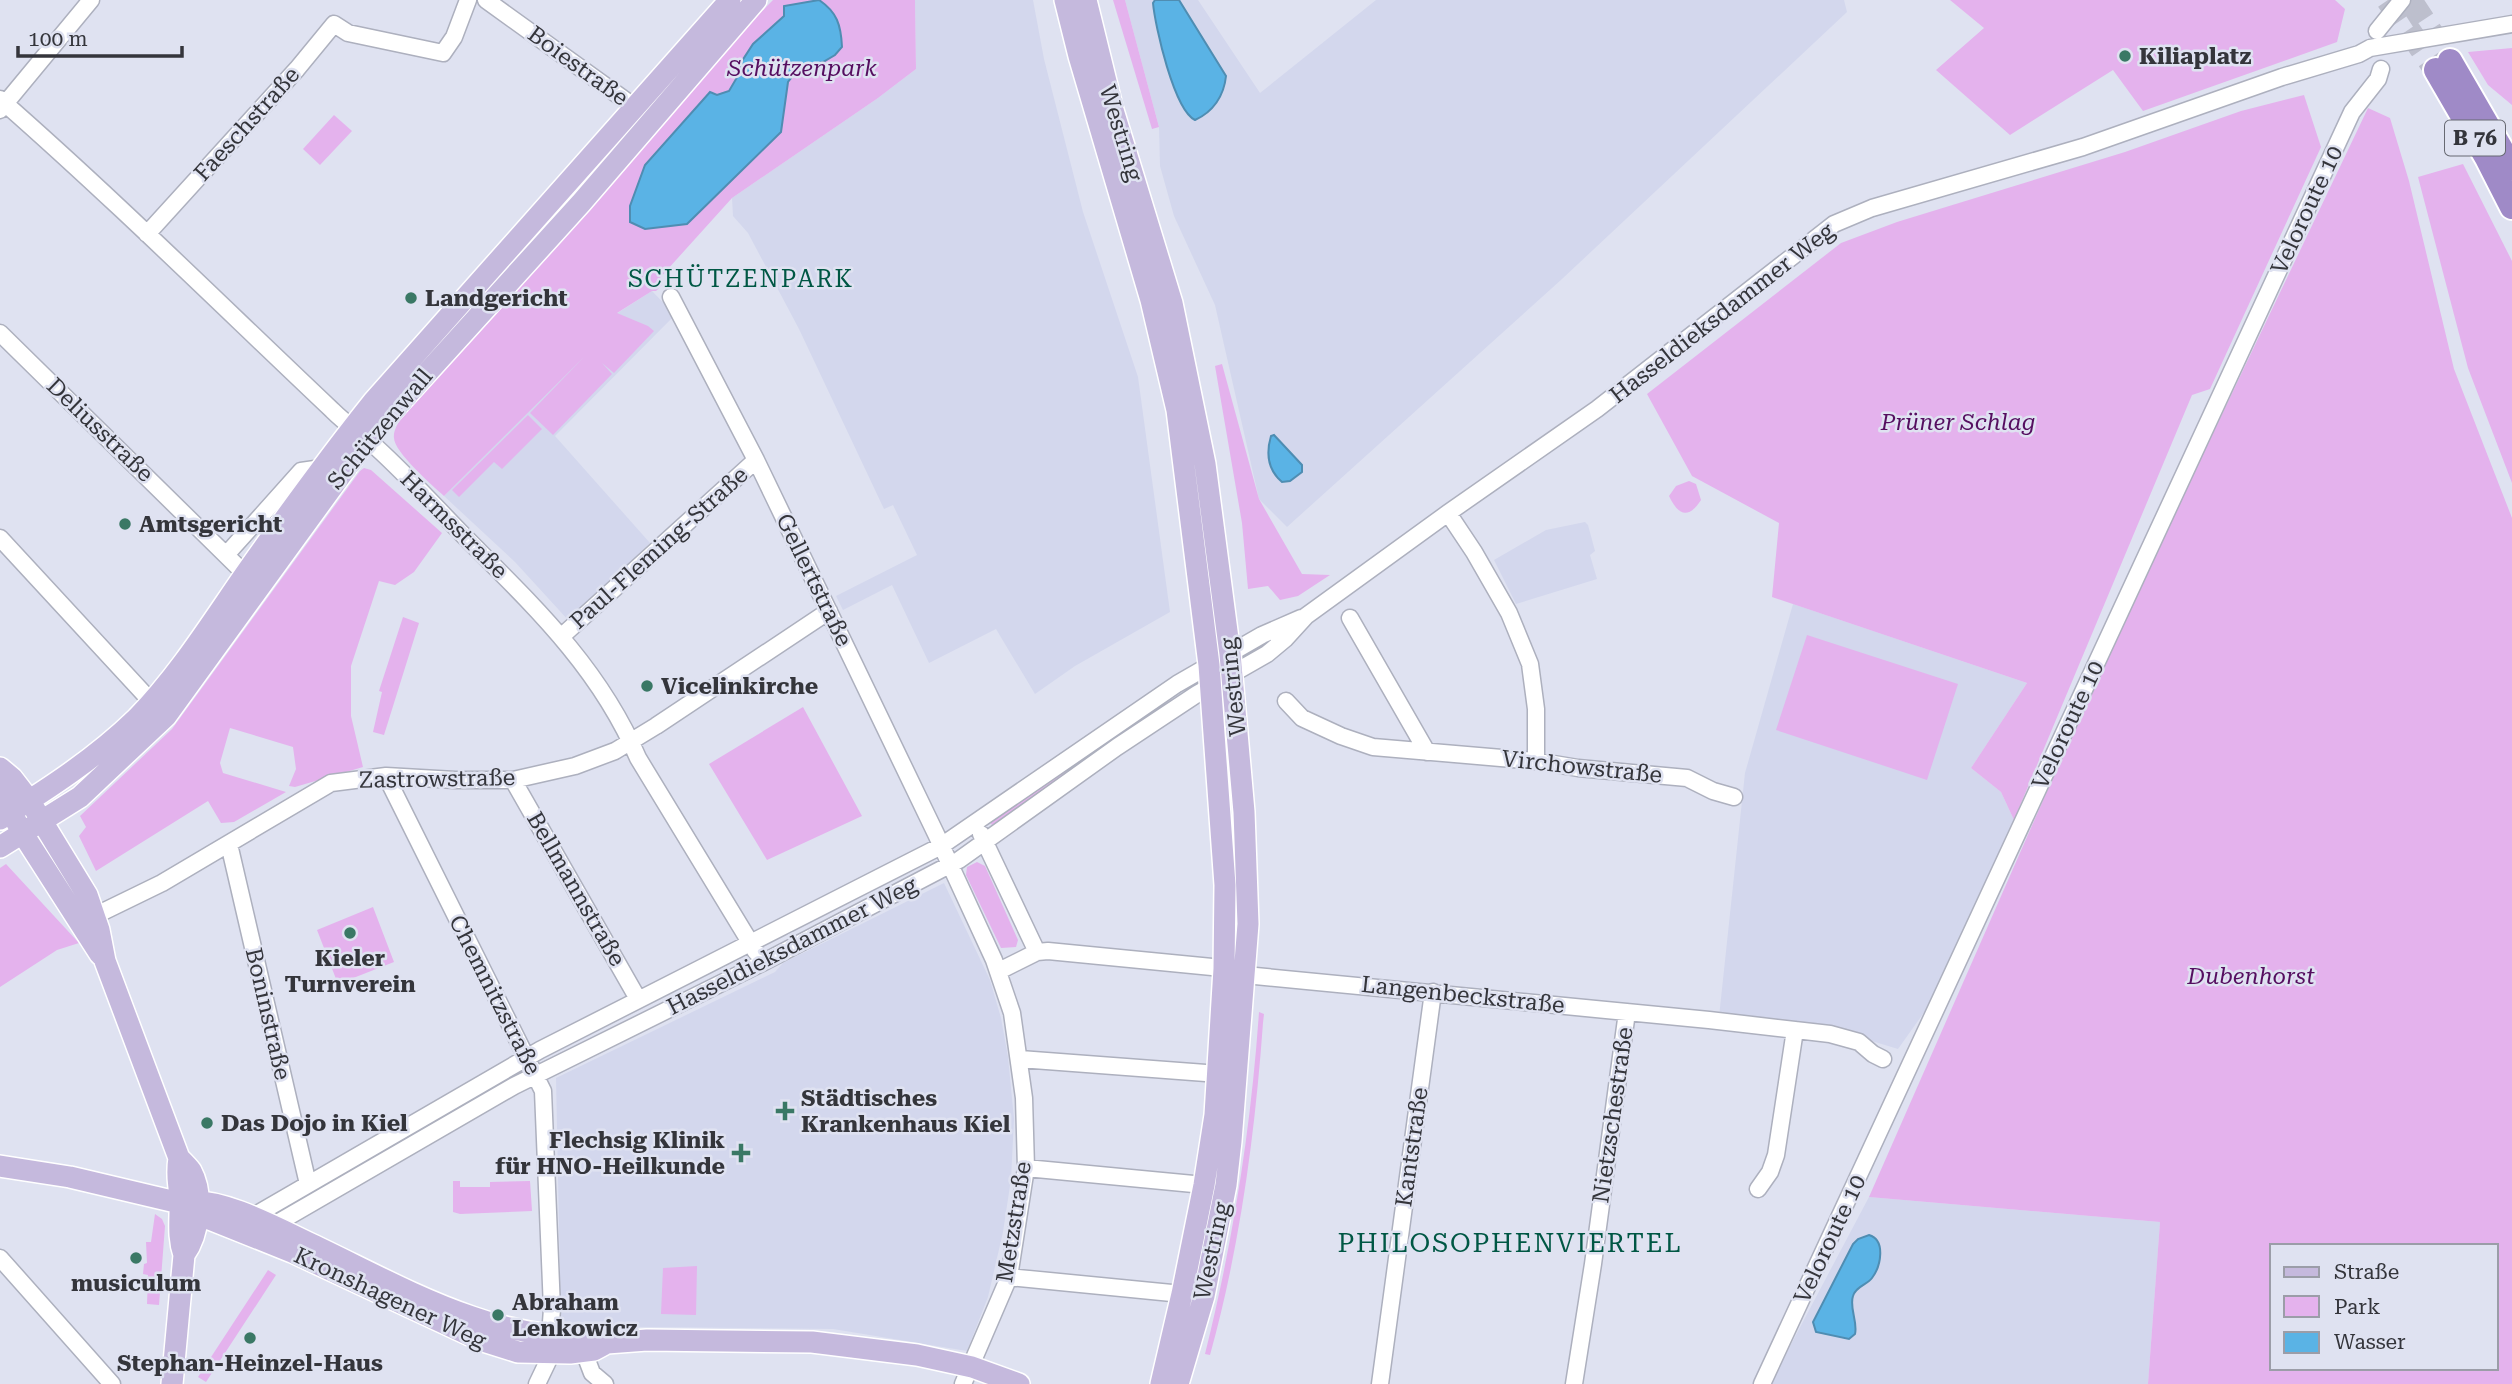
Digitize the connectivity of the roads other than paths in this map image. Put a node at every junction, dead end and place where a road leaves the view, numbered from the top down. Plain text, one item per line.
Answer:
1 (91, 0) edge
2 (468, 0) edge
3 (486, 0) edge
4 (730, 0) edge
5 (756, 0) edge
6 (1065, 0) edge
7 (1086, 0) edge
8 (2402, 0) edge
9 (2512, 24) edge
10 (2376, 31) dead end
11 (2381, 69) dead end
12 (2, 104) edge
13 (636, 108) junction
14 (2512, 168) edge
15 (2512, 206) edge
16 (147, 234) junction
17 (671, 298) dead end
18 (0, 332) edge
19 (360, 433) junction
20 (756, 460) junction
21 (322, 468) junction
22 (1448, 513) junction
23 (0, 538) edge
24 (226, 555) junction
25 (255, 577) junction
26 (829, 611) junction
27 (1350, 618) dead end
28 (562, 636) junction
29 (1231, 664) junction
30 (1209, 665) junction
31 (1211, 687) junction
32 (1286, 701) dead end
33 (158, 709) junction
34 (631, 741) junction
35 (1427, 752) junction
36 (1536, 761) junction
37 (0, 768) edge
38 (386, 776) junction
39 (513, 780) junction
40 (0, 792) edge
41 (1734, 797) dead end
42 (29, 800) junction
43 (5, 815) edge
44 (43, 821) junction
45 (976, 825) junction
46 (23, 834) junction
47 (985, 841) junction
48 (229, 844) junction
49 (941, 846) junction
50 (0, 847) edge
51 (950, 865) junction
52 (87, 920) junction
53 (751, 942) junction
54 (1037, 952) junction
55 (762, 963) junction
56 (999, 971) junction
57 (1234, 972) junction
58 (1433, 992) junction
59 (638, 999) junction
60 (1627, 1012) junction
61 (1795, 1030) junction
62 (526, 1057) junction
63 (1020, 1059) junction
64 (1883, 1059) dead end
65 (1219, 1074) junction
66 (536, 1075) junction
67 (0, 1166) edge
68 (1026, 1168) junction
69 (307, 1184) junction
70 (1204, 1185) junction
71 (1758, 1189) dead end
72 (192, 1206) junction
73 (273, 1225) junction
74 (252, 1226) junction
75 (0, 1258) edge
76 (1009, 1277) junction
77 (1182, 1294) junction
78 (607, 1343) junction
79 (550, 1344) junction
80 (584, 1352) junction
81 (967, 1375) edge
82 (112, 1384) edge
83 (172, 1384) edge
84 (537, 1384) edge
85 (605, 1384) edge
86 (1019, 1384) edge
87 (1161, 1384) edge
88 (1178, 1384) edge
89 (1380, 1384) edge
90 (1574, 1384) edge
91 (1762, 1384) edge

1 - 12 street
2 - 16 street, Faeschstraße
3 - 13 street, Boiestraße
4 - 13 main road, Schützenwall
5 - 19 main road, Schützenwall
6 - 30 main road, Westring
7 - 29 main road, Westring
8 - 10 street
9 - 22 street, Hasseldieksdammer Weg
11 - 91 street, Veloroute 10
12 - 16 street, Harmsstraße
13 - 19 main road, Schützenwall
14 - 15 highway, B 76
16 - 19 street, Harmsstraße
17 - 20 street, Gellertstraße
18 - 24 street, Deliusstraße
19 - 21 main road, Schützenwall
19 - 25 main road, Schützenwall
19 - 28 street, Harmsstraße
20 - 26 street, Gellertstraße
20 - 28 street, Paul-Fleming-Straße
21 - 24 street, Schützenwall
21 - 25 main road, Schützenwall
22 - 29 street, Hasseldieksdammer Weg
22 - 36 street
23 - 33 street
24 - 25 street, Deliusstraße
25 - 33 main road, Schützenwall
26 - 34 street, Zastrowstraße
26 - 49 street, Gellertstraße
27 - 35 street
28 - 34 street, Harmsstraße
29 - 30 street, Hasseldieksdammer Weg
29 - 31 street, Hasseldieksdammer Weg
29 - 57 main road, Westring
30 - 31 main road, Westring
30 - 45 street, Hasseldieksdammer Weg
31 - 47 street, Hasseldieksdammer Weg
31 - 57 main road, Westring
32 - 35 street, Virchowstraße
33 - 42 main road, Schützenwall
33 - 44 main road, Schützenwall
34 - 39 street, Zastrowstraße
34 - 53 street, Harmsstraße
35 - 36 street, Virchowstraße
36 - 41 street, Virchowstraße
37 - 42 main road
38 - 39 street, Zastrowstraße
38 - 48 street, Zastrowstraße
38 - 62 street, Chemnitzstraße
39 - 59 street, Bellmannstraße
40 - 43 main road
42 - 43 main road, Schützenwall
42 - 44 main road
43 - 46 main road
44 - 46 main road, Schützenwall
44 - 52 main road
45 - 47 street
45 - 49 street, Hasseldieksdammer Weg
46 - 50 main road, Schützenwall
46 - 52 main road
47 - 51 street, Hasseldieksdammer Weg
47 - 54 street
48 - 52 street, Zastrowstraße
48 - 69 street, Boninstraße
49 - 51 street, Gellertstraße
49 - 53 street, Hasseldieksdammer Weg
51 - 55 street, Hasseldieksdammer Weg
51 - 56 street, Metzstraße
52 - 72 main road
53 - 55 street, Harmsstraße
53 - 59 street, Hasseldieksdammer Weg
54 - 56 street
54 - 57 street, Langenbeckstraße
55 - 66 street, Hasseldieksdammer Weg
56 - 63 street, Metzstraße
57 - 58 street, Langenbeckstraße
57 - 65 main road, Westring
57 - 88 main road, Westring
58 - 60 street, Langenbeckstraße
58 - 89 street, Kantstraße
59 - 62 street, Hasseldieksdammer Weg
60 - 61 street, Langenbeckstraße
60 - 90 street, Nietzschestraße
61 - 64 street, Langenbeckstraße
61 - 71 street
62 - 66 street, Chemnitzstraße
62 - 69 street, Hasseldieksdammer Weg
63 - 65 street
63 - 68 street, Metzstraße
65 - 70 main road, Westring
66 - 73 street, Hasseldieksdammer Weg
66 - 79 street, Chemnitzstraße
67 - 72 main road, Kronshagener Weg
68 - 70 street
68 - 76 street, Metzstraße
69 - 74 street, Hasseldieksdammer Weg
70 - 77 main road, Westring
72 - 74 main road, Kronshagener Weg
72 - 83 main road
73 - 74 main road, Kronshagener Weg
73 - 79 main road, Kronshagener Weg
74 - 79 main road, Kronshagener Weg
75 - 82 street
76 - 77 street
76 - 81 street, Metzstraße
77 - 87 main road, Westring
78 - 79 main road, Kronshagener Weg
78 - 80 main road, Kronshagener Weg
78 - 81 main road, Kronshagener Weg
79 - 80 main road, Kronshagener Weg
79 - 84 street
80 - 85 street
81 - 86 main road, Kronshagener Weg

